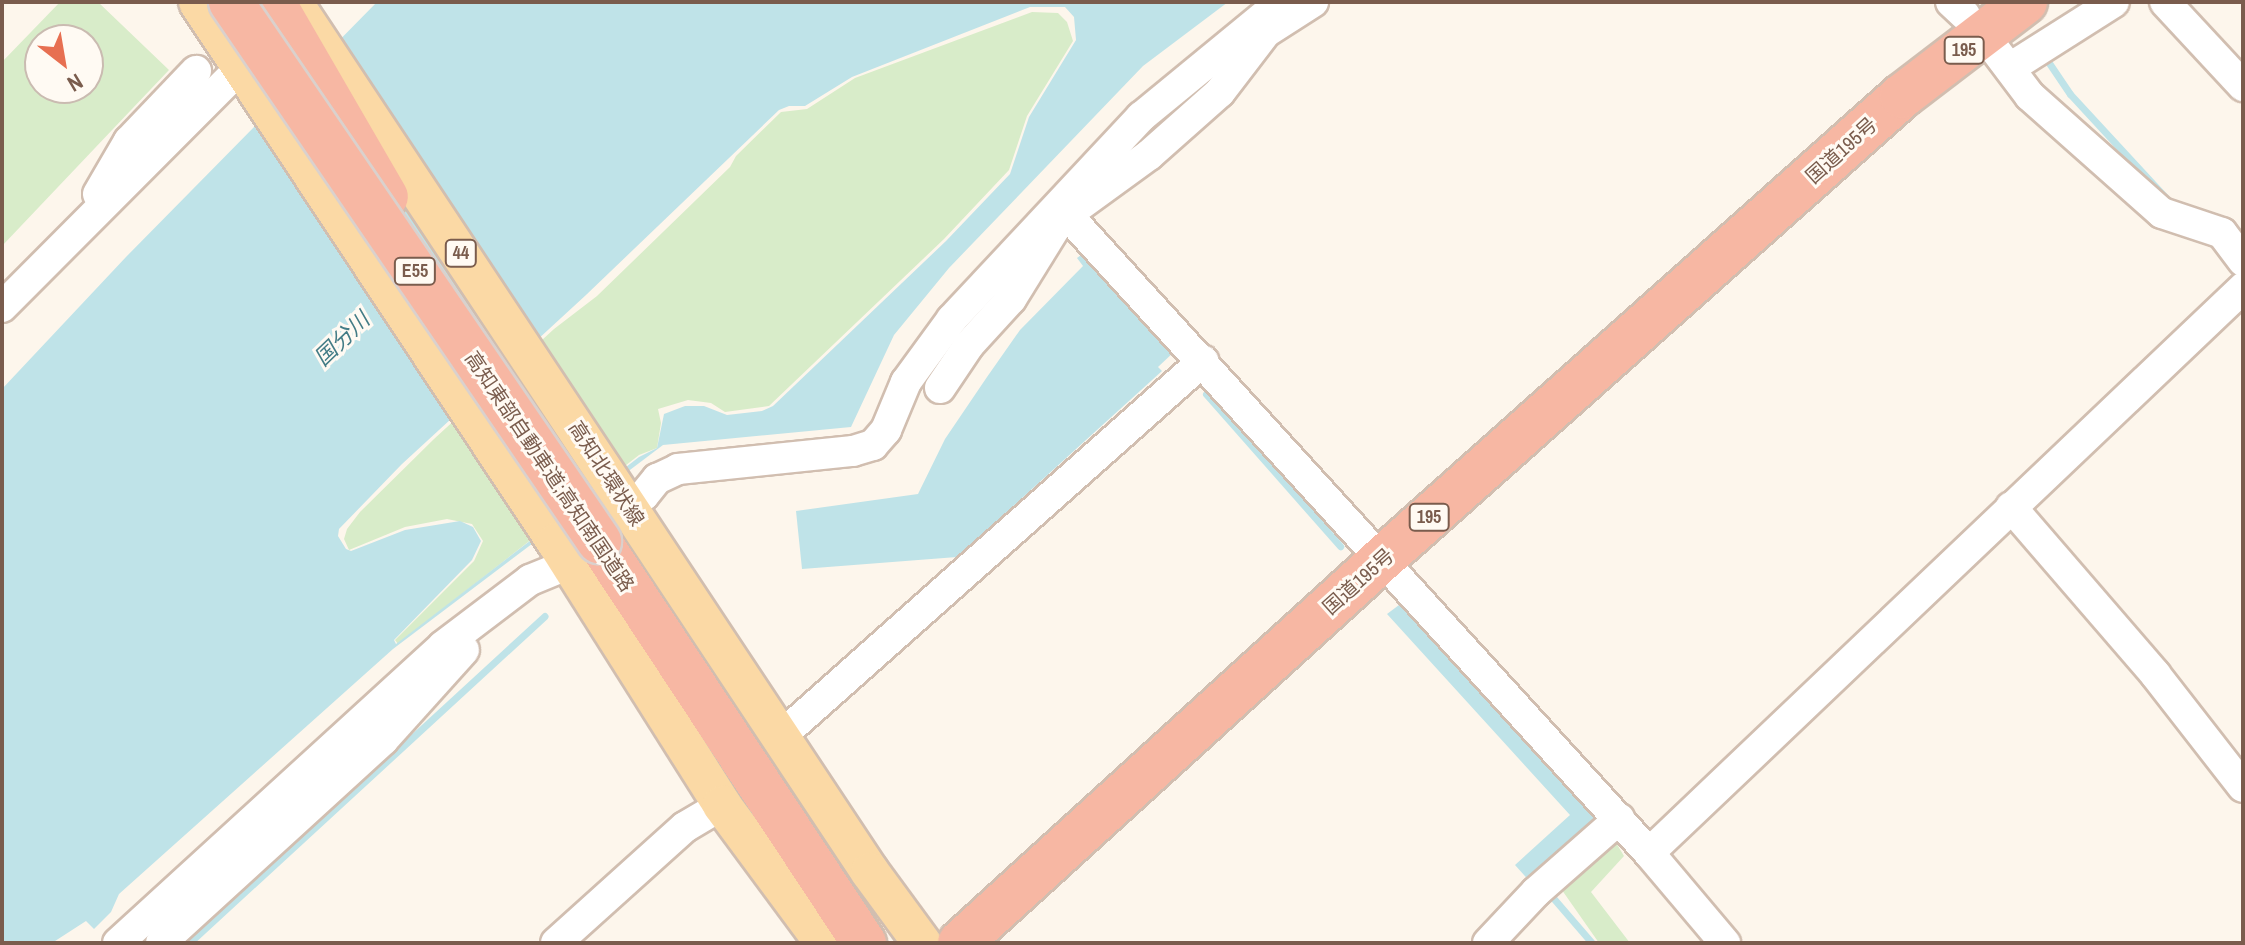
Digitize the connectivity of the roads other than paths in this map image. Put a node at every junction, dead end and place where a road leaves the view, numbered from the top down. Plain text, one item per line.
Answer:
1 (198, 2) edge
2 (231, 2) edge
3 (1313, 2) edge
4 (2025, 2) edge
5 (2114, 2) edge
6 (2165, 2) edge
7 (296, 8) edge
8 (1280, 9) edge
9 (1978, 24) edge
10 (196, 71) dead end
11 (243, 72) junction
12 (2243, 86) edge
13 (1064, 210) junction
14 (77, 230) junction
15 (2243, 261) edge
16 (2243, 288) edge
17 (2, 307) edge
18 (1203, 361) junction
19 (940, 388) dead end
20 (628, 504) junction
21 (2011, 507) junction
22 (575, 549) junction
23 (1381, 560) junction
24 (484, 618) junction
25 (781, 736) junction
26 (2243, 787) edge
27 (722, 805) junction
28 (1619, 819) junction
29 (1649, 853) junction
30 (118, 943) edge
31 (161, 943) edge
32 (556, 943) edge
33 (824, 943) edge
34 (864, 943) edge
35 (922, 943) edge
36 (960, 943) edge
37 (1488, 943) edge
38 (1725, 943) edge

1 - 11 main road
2 - 22 highway, 高知東部自動車道;高知南国道路 / E55, bridge
3 - 8 street
4 - 9 highway, 国道195号 / 195
5 - 9 street
6 - 12 street
7 - 20 main road, 高知北環状線 / 44
7 - 22 highway, bridge
8 - 13 street
9 - 15 street
9 - 23 highway, 国道195号 / 195
10 - 14 street
11 - 14 street
11 - 22 main road
13 - 18 street
13 - 19 street
13 - 20 street
14 - 17 street
16 - 21 street
18 - 23 street
18 - 25 street
20 - 25 main road, 高知北環状線 / 44
21 - 26 street
21 - 29 street
22 - 24 street
22 - 27 main road
22 - 34 highway, 高知東部自動車道;高知南国道路 / E55
23 - 28 street
23 - 36 highway, 国道195号 / 195
24 - 30 street
24 - 31 street
25 - 35 main road, 高知北環状線 / 44
27 - 32 street
27 - 33 main road
28 - 29 street
28 - 37 street
29 - 38 street

